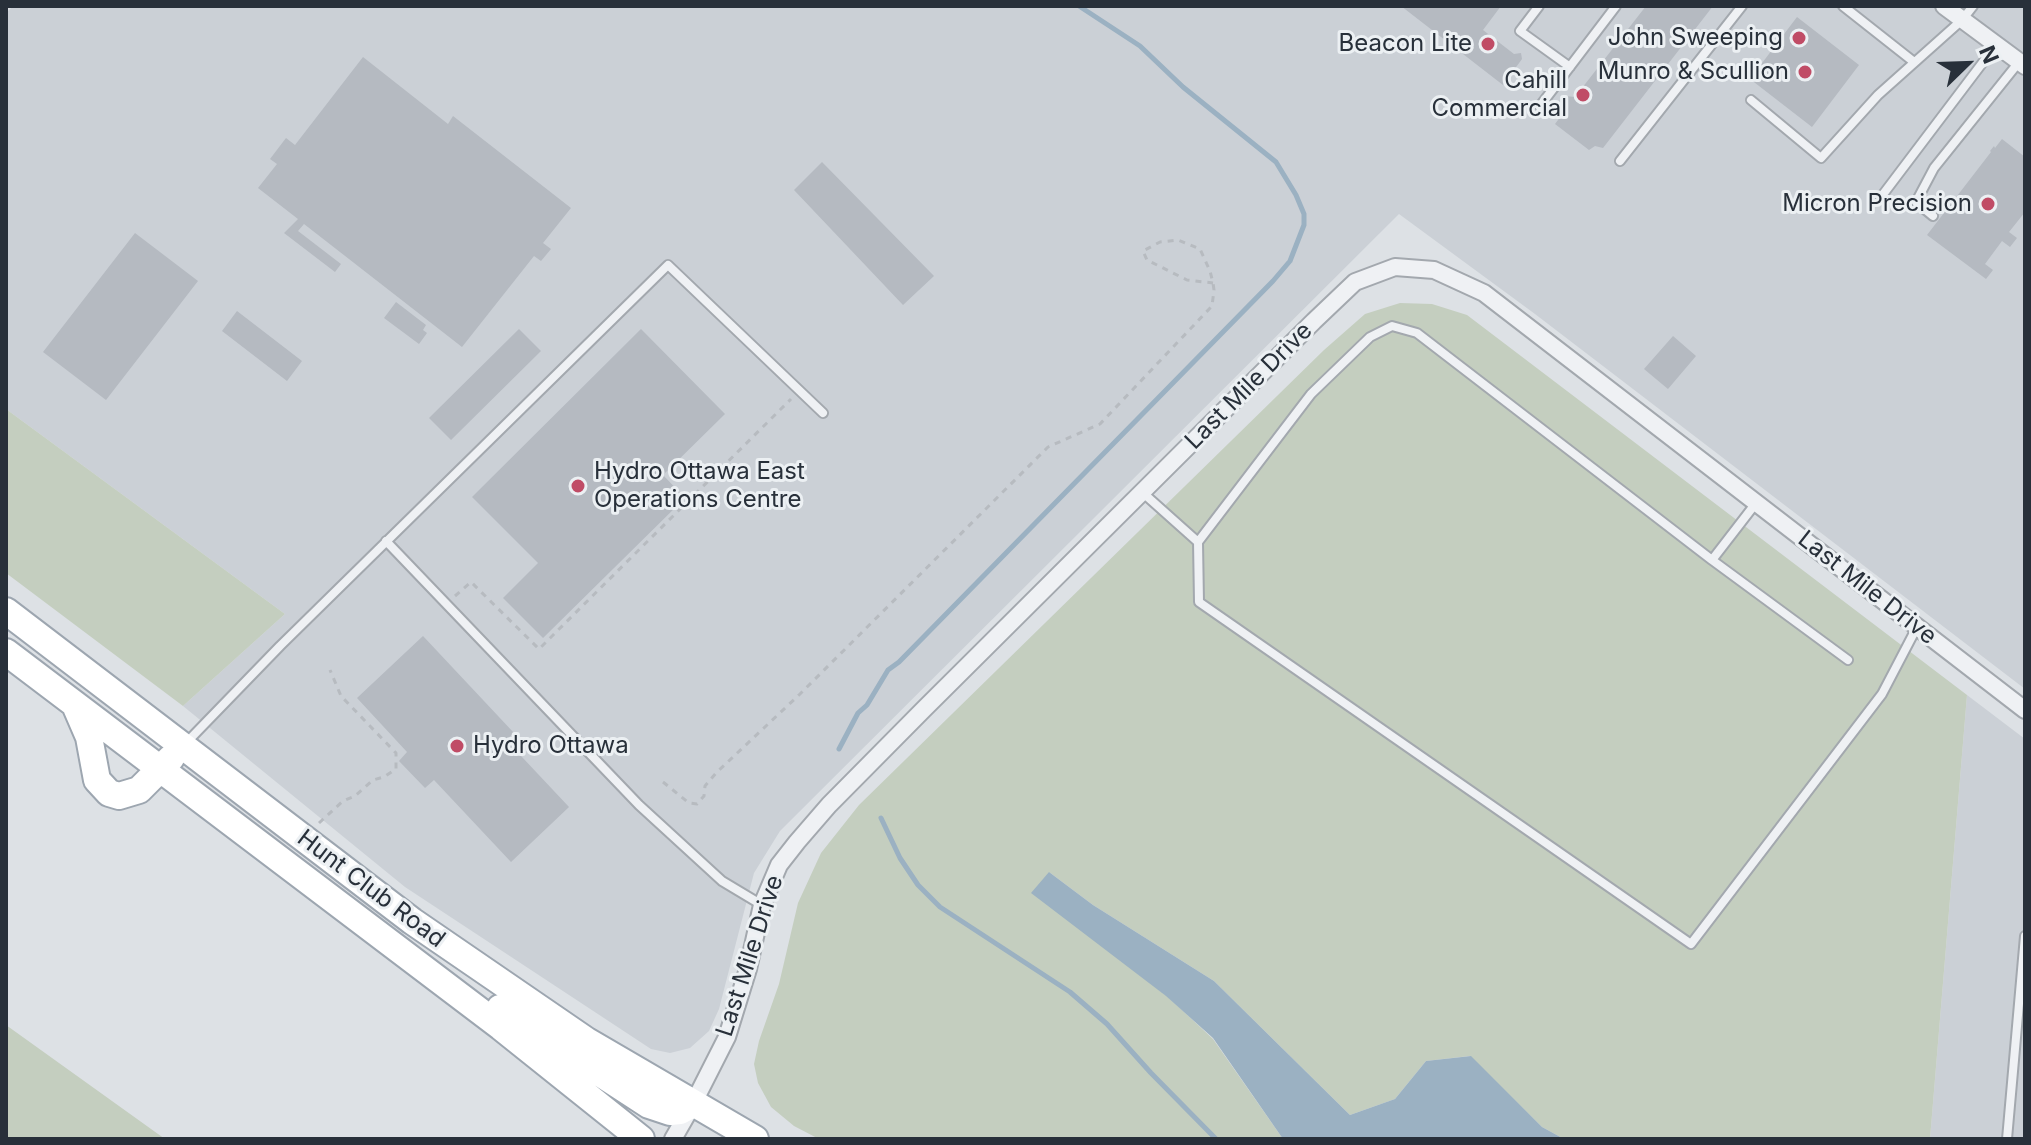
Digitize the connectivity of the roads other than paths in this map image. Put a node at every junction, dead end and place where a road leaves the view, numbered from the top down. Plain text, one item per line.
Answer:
1 (1539, 6) edge
2 (1616, 6) edge
3 (1742, 6) edge
4 (1843, 6) edge
5 (1944, 6) edge
6 (1973, 6) edge
7 (1962, 20) junction
8 (1996, 45) junction
9 (1914, 62) junction
10 (2022, 64) edge
11 (1570, 67) junction
12 (1751, 100) dead end
13 (1540, 106) dead end
14 (1620, 161) dead end
15 (1881, 197) dead end
16 (1933, 216) dead end
17 (823, 413) dead end
18 (1142, 492) junction
19 (1757, 503) junction
20 (386, 541) junction
21 (1198, 542) junction
22 (1712, 560) junction
23 (6, 611) edge
24 (1917, 627) junction
25 (6, 652) edge
26 (1848, 660) dead end
27 (73, 703) junction
28 (2025, 710) edge
29 (183, 747) junction
30 (160, 768) junction
31 (762, 905) junction
32 (346, 910) junction
33 (2025, 936) edge
34 (693, 1104) junction
35 (641, 1139) edge
36 (673, 1139) edge
37 (755, 1139) edge
38 (2007, 1139) edge

1 - 11 lane
2 - 11 lane
3 - 14 lane
4 - 9 lane
5 - 7 street
6 - 7 lane
7 - 8 street
7 - 9 lane
8 - 10 street
8 - 15 lane
9 - 12 lane
10 - 16 lane
11 - 13 lane
17 - 20 lane
18 - 19 street, Last Mile Drive
18 - 21 lane
18 - 31 street, Last Mile Drive
19 - 22 lane
19 - 24 street, Last Mile Drive
20 - 29 lane
20 - 31 lane
21 - 22 lane
21 - 24 lane
22 - 26 lane
23 - 29 main road, Hunt Club Road
24 - 28 street, Last Mile Drive
25 - 27 main road, Hunt Club Road
27 - 30 main road, Hunt Club Road
27 - 30 main road
29 - 30 main road
29 - 34 main road, Hunt Club Road
30 - 32 main road, Hunt Club Road
31 - 34 street, Last Mile Drive
32 - 34 main road
32 - 35 main road, Hunt Club Road
33 - 38 lane
34 - 36 street, Last Mile Drive
34 - 37 main road, Hunt Club Road

